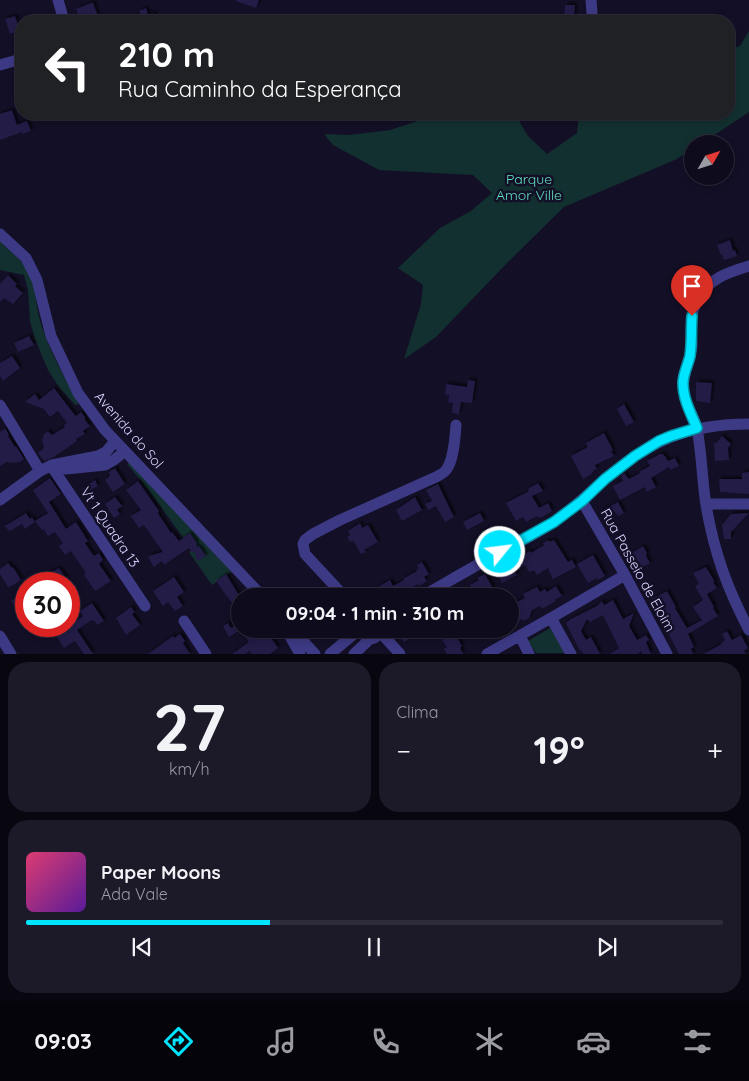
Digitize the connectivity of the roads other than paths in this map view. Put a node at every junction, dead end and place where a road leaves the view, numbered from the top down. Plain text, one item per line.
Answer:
1 (58, 0) edge
2 (591, 0) edge
3 (592, 13) dead end
4 (62, 14) dead end
5 (15, 61) edge
6 (0, 65) edge
7 (0, 234) edge
8 (749, 266) edge
9 (0, 405) edge
10 (749, 424) edge
11 (456, 425) dead end
12 (697, 428) junction
13 (115, 441) junction
14 (124, 451) junction
15 (102, 460) junction
16 (48, 469) junction
17 (0, 500) edge
18 (582, 501) junction
19 (706, 504) junction
20 (749, 504) edge
21 (624, 575) junction
22 (254, 588) edge
23 (337, 588) edge
24 (437, 588) edge
25 (145, 606) dead end
26 (551, 618) junction
27 (184, 621) dead end
28 (749, 630) edge
29 (0, 636) edge
30 (520, 636) junction
31 (291, 638) edge
32 (299, 638) edge
33 (300, 638) edge
34 (350, 638) edge
35 (374, 638) edge
36 (387, 638) edge
37 (370, 639) joint
38 (11, 654) edge
39 (206, 654) edge
40 (300, 654) edge
41 (311, 654) edge
42 (315, 654) edge
43 (330, 654) edge
44 (354, 654) edge
45 (400, 654) edge
46 (487, 654) edge
47 (529, 654) edge
48 (571, 654) edge
49 (667, 654) edge

1 - 4 street
2 - 3 street
5 - 6 street
7 - 13 street, Avenida do Sol
8 - 12 street
9 - 16 street, Vt 1 Quadra 13
10 - 12 street
11 - 23 street
12 - 18 street
12 - 19 street
13 - 14 street, Avenida do Sol
13 - 15 street
14 - 15 street
14 - 22 street, Avenida do Sol
15 - 16 street
16 - 17 street
16 - 25 street, Vt 1 Quadra 13
18 - 21 street, Rua Passeio de Eloim
18 - 24 street
19 - 20 street
19 - 28 street
21 - 26 street
21 - 49 street, Rua Passeio de Eloim
26 - 30 street
26 - 48 street
27 - 39 street
29 - 38 street
30 - 46 street
30 - 47 street
31 - 40 street
32 - 41 street
33 - 42 street
34 - 43 street
35 - 37 street
36 - 45 street
37 - 44 street

